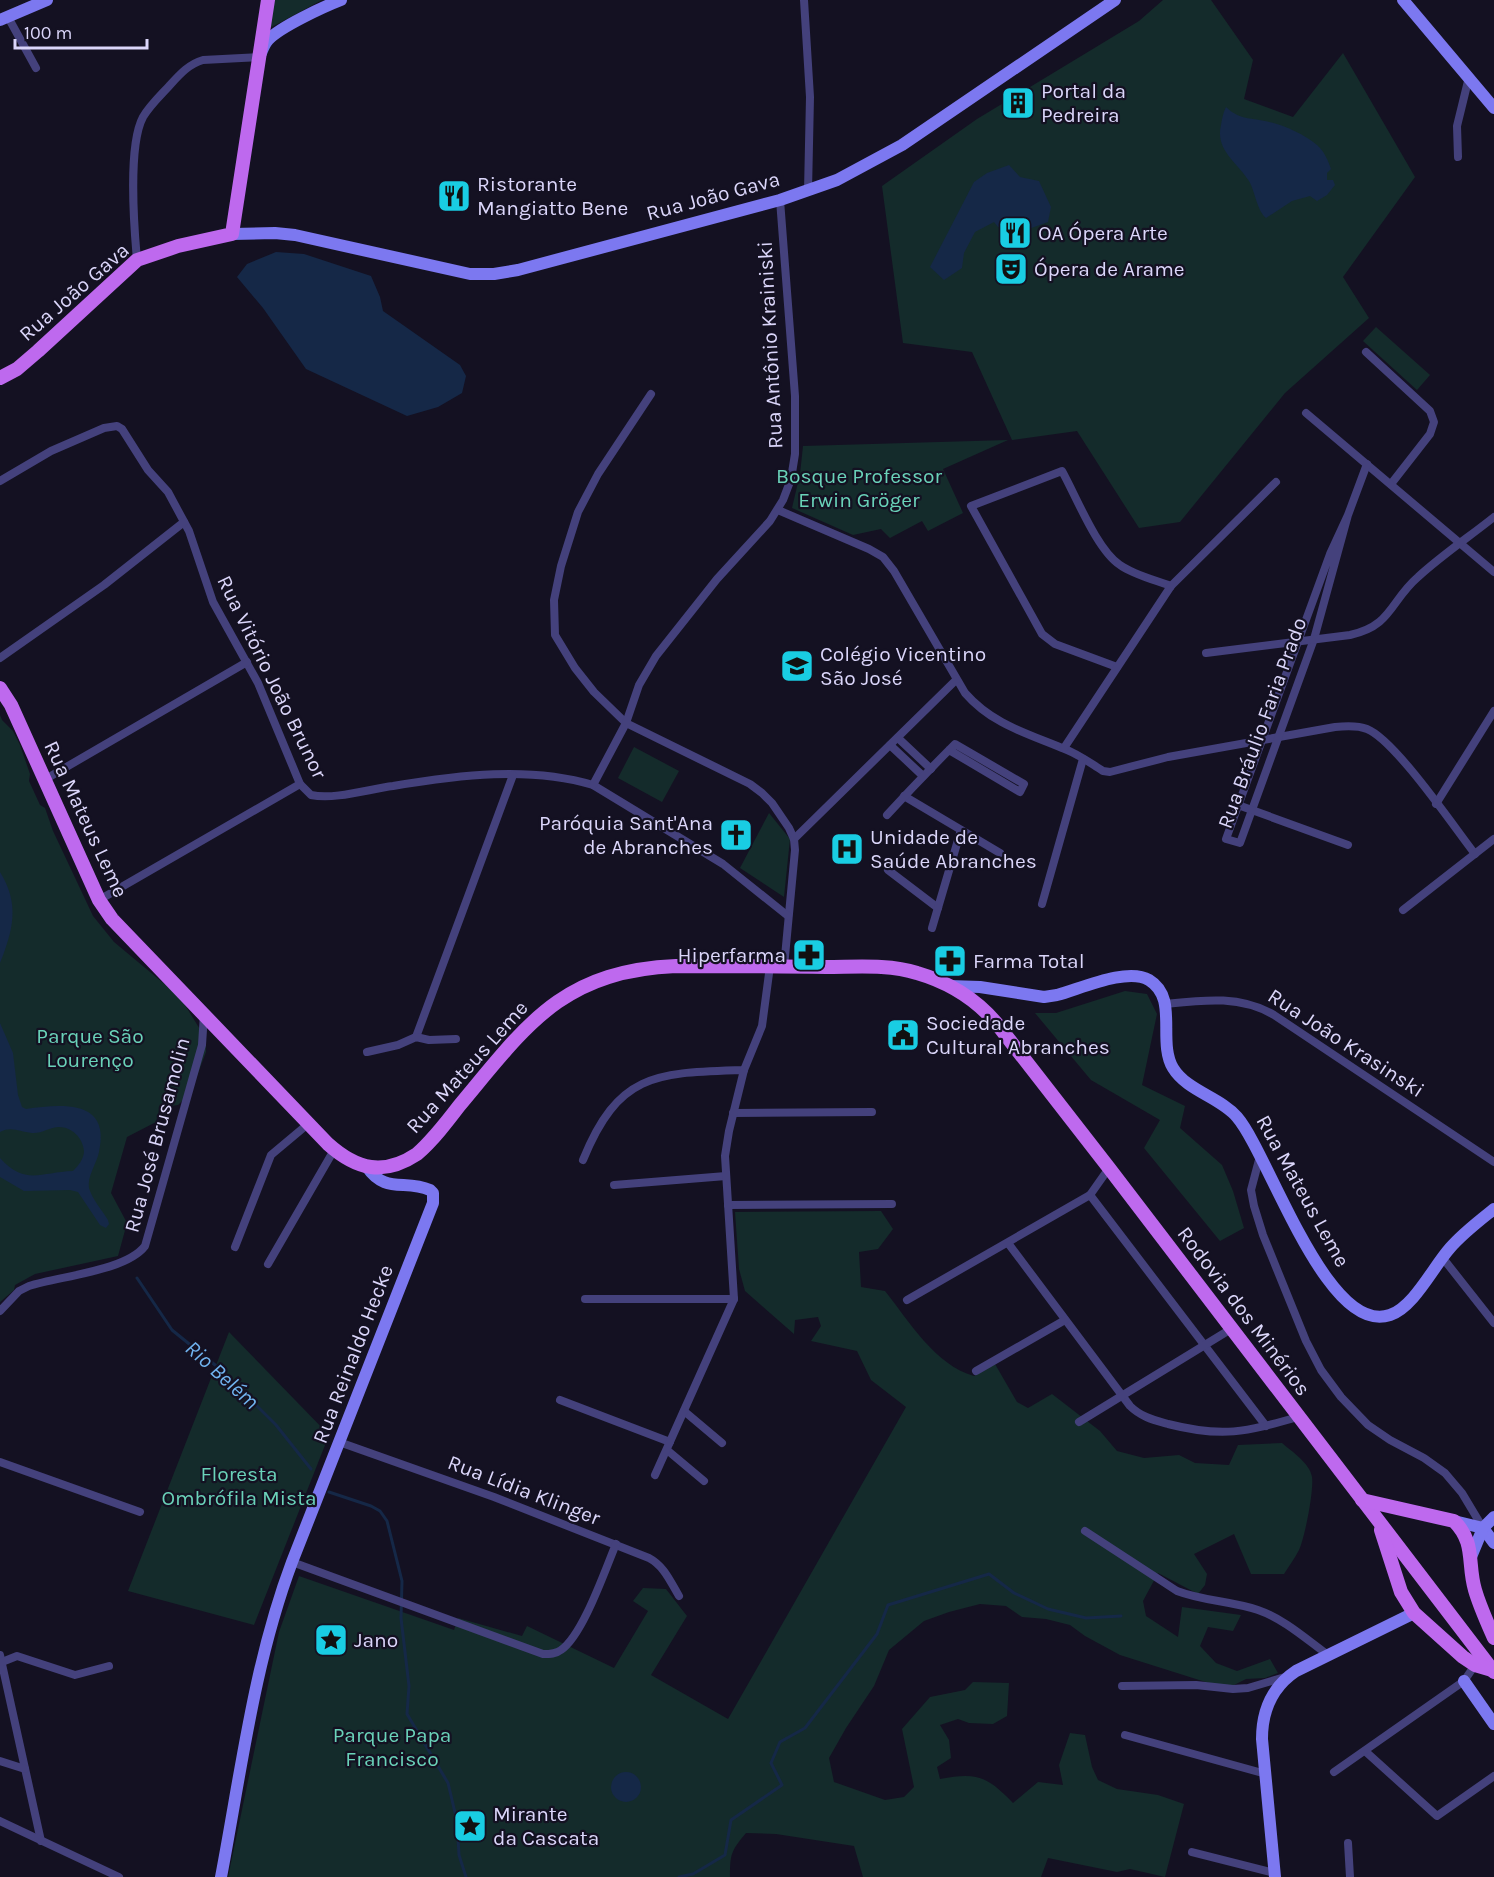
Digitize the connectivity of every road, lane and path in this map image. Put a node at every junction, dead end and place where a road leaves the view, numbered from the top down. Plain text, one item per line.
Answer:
1 (47, 0) edge
2 (268, 0) edge
3 (341, 0) edge
4 (804, 0) edge
5 (1115, 0) edge
6 (1403, 0) edge
7 (4, 19) edge
8 (259, 57) junction
9 (36, 68) dead end
10 (1469, 77) junction
11 (1494, 108) edge
12 (1458, 157) dead end
13 (808, 191) junction
14 (780, 200) junction
15 (232, 234) junction
16 (137, 260) junction
17 (1365, 352) dead end
18 (0, 378) edge
19 (651, 394) dead end
20 (1306, 412) dead end
21 (1367, 464) junction
22 (0, 480) edge
23 (1276, 482) dead end
24 (1391, 484) junction
25 (778, 510) junction
26 (1348, 515) junction
27 (1494, 517) edge
28 (184, 522) junction
29 (1461, 543) junction
30 (1494, 572) edge
31 (1171, 586) junction
32 (1314, 639) junction
33 (1298, 641) junction
34 (1206, 653) dead end
35 (0, 658) edge
36 (247, 662) junction
37 (1117, 667) junction
38 (957, 680) junction
39 (0, 688) edge
40 (1494, 711) edge
41 (626, 723) junction
42 (1279, 737) junction
43 (898, 738) junction
44 (1262, 740) junction
45 (890, 745) junction
46 (1064, 748) junction
47 (949, 750) junction
48 (1083, 759) junction
49 (931, 768) junction
50 (513, 775) junction
51 (923, 776) junction
52 (44, 780) junction
53 (300, 784) junction
54 (593, 785) junction
55 (904, 796) junction
56 (1436, 804) junction
57 (1238, 805) junction
58 (1252, 810) junction
59 (887, 814) dead end
60 (961, 830) junction
61 (794, 839) junction
62 (1494, 839) edge
63 (1348, 845) dead end
64 (1000, 853) dead end
65 (1475, 854) junction
66 (888, 870) dead end
67 (99, 900) junction
68 (1042, 904) dead end
69 (938, 908) junction
70 (1402, 910) dead end
71 (788, 916) junction
72 (932, 928) dead end
73 (777, 967) junction
74 (949, 986) junction
75 (1165, 1004) junction
76 (204, 1014) junction
77 (416, 1037) junction
78 (456, 1039) dead end
79 (367, 1052) dead end
80 (744, 1070) junction
81 (872, 1112) dead end
82 (733, 1113) junction
83 (308, 1124) junction
84 (334, 1150) junction
85 (1260, 1156) junction
86 (583, 1160) dead end
87 (1494, 1162) edge
88 (366, 1167) junction
89 (1109, 1167) junction
90 (726, 1176) junction
91 (614, 1185) dead end
92 (1090, 1195) junction
93 (892, 1204) dead end
94 (728, 1205) junction
95 (1494, 1209) edge
96 (1008, 1243) junction
97 (235, 1247) dead end
98 (1442, 1257) junction
99 (268, 1264) dead end
100 (585, 1299) dead end
101 (734, 1299) junction
102 (907, 1300) dead end
103 (0, 1311) edge
104 (1065, 1320) junction
105 (1494, 1323) edge
106 (1231, 1329) junction
107 (1205, 1346) junction
108 (975, 1371) dead end
109 (1122, 1395) junction
110 (560, 1400) dead end
111 (684, 1411) junction
112 (1298, 1417) junction
113 (1079, 1422) dead end
114 (1266, 1426) junction
115 (339, 1442) junction
116 (722, 1443) dead end
117 (668, 1446) junction
118 (0, 1462) edge
119 (655, 1476) dead end
120 (704, 1481) dead end
121 (1362, 1500) junction
122 (140, 1512) dead end
123 (1494, 1517) edge
124 (1377, 1520) junction
125 (1454, 1521) junction
126 (1483, 1528) junction
127 (1085, 1531) dead end
128 (1494, 1543) edge
129 (616, 1544) junction
130 (1471, 1557) junction
131 (292, 1562) junction
132 (679, 1596) dead end
133 (1414, 1613) junction
134 (1494, 1638) edge
135 (1328, 1655) junction
136 (1, 1659) edge
137 (1475, 1665) junction
138 (109, 1666) dead end
139 (1494, 1669) edge
140 (1289, 1676) junction
141 (1464, 1681) junction
142 (1122, 1686) dead end
143 (1494, 1724) edge
144 (1125, 1735) dead end
145 (1365, 1751) junction
146 (0, 1761) edge
147 (25, 1770) junction
148 (1334, 1772) dead end
149 (1266, 1774) junction
150 (1494, 1776) edge
151 (0, 1821) edge
152 (41, 1841) junction
153 (1348, 1843) dead end
154 (1192, 1852) dead end
155 (1274, 1875) edge
156 (119, 1877) edge
157 (220, 1877) edge
158 (1350, 1877) edge

1 - 7 street
2 - 8 main road
3 - 8 street
4 - 13 street
5 - 13 street, Rua João Gava
6 - 10 street
7 - 9 street
8 - 15 main road
8 - 16 street
10 - 11 street
10 - 12 street
13 - 14 street, Rua João Gava
14 - 15 street, Rua João Gava
14 - 25 street, Rua Antônio Krainiski
15 - 16 main road, Rua João Gava
16 - 18 main road, Rua João Gava
17 - 24 street
19 - 41 street
20 - 21 street
21 - 24 street
21 - 26 street, Rua Bráulio Faria Prado
22 - 28 street, Rua Vitório João Brunor
23 - 31 street
24 - 29 street
25 - 38 street
25 - 41 street, Rua Antônio Krainiski
26 - 32 street, Rua Bráulio Faria Prado
26 - 33 street, Rua Bráulio Faria Prado
27 - 29 street
28 - 35 street
28 - 36 street, Rua Vitório João Brunor
29 - 30 street
29 - 32 street
31 - 37 street
31 - 37 street
32 - 33 street
32 - 42 street, Rua Bráulio Faria Prado
33 - 34 street
33 - 44 street, Rua Bráulio Faria Prado
36 - 52 street
36 - 53 street, Rua Vitório João Brunor
37 - 46 street
38 - 43 street
38 - 46 street
39 - 52 main road, Rua Mateus Leme
40 - 56 street
41 - 54 street, Rua Antônio Krainiski
41 - 61 street
42 - 44 street
42 - 56 street
42 - 58 street, Rua Bráulio Faria Prado
43 - 45 street
43 - 49 street
44 - 48 street
44 - 57 street, Rua Bráulio Faria Prado
45 - 51 street
45 - 61 street
46 - 48 street
47 - 47 street
47 - 49 street
48 - 68 street
49 - 51 street
50 - 53 street, Rua Vitório João Brunor
50 - 54 street, Rua Vitório João Brunor
50 - 77 street
51 - 55 street
52 - 67 main road, Rua Mateus Leme
53 - 67 street
54 - 71 street, Rua Vitório João Brunor
55 - 59 street
55 - 60 street
56 - 65 street
57 - 58 street
57 - 58 street, Rua Bráulio Faria Prado
58 - 63 street
60 - 64 street
60 - 69 street
61 - 71 street
62 - 65 street
65 - 70 street
66 - 69 street
67 - 76 main road, Rua Mateus Leme
69 - 72 street
71 - 73 street
73 - 74 main road, Rua Mateus Leme
73 - 80 street
73 - 88 main road, Rua Mateus Leme
74 - 75 street, Rua Mateus Leme
74 - 89 main road, Rodovia dos Minérios
75 - 85 street, Rua Mateus Leme
75 - 87 street, Rua João Krasinski
76 - 83 main road, Rua Mateus Leme
76 - 103 street, Rua José Brusamolin
77 - 78 street
77 - 79 street
80 - 82 street
80 - 86 street
81 - 82 street
82 - 90 street
83 - 84 main road, Rua Mateus Leme
83 - 97 street
84 - 88 main road, Rua Mateus Leme
84 - 99 street
85 - 98 street, Rua Mateus Leme
85 - 126 street
88 - 115 street, Rua Reinaldo Hecke
89 - 92 street
89 - 106 main road, Rodovia dos Minérios
90 - 91 street
90 - 94 street
92 - 96 street
92 - 107 street
93 - 94 street
94 - 101 street
95 - 98 street, Rua Mateus Leme
96 - 102 street
96 - 104 street
98 - 105 street
100 - 101 street
101 - 111 street
104 - 108 street
104 - 109 street
106 - 107 street
106 - 112 main road, Rodovia dos Minérios
107 - 109 street
107 - 114 street
109 - 113 street
109 - 114 street
110 - 117 street
111 - 116 street
111 - 117 street
112 - 114 street
112 - 121 main road, Rodovia dos Minérios
115 - 129 street, Rua Lídia Klinger
115 - 131 street, Rua Reinaldo Hecke
117 - 119 street
117 - 120 street
118 - 122 street
121 - 124 main road, Rodovia dos Minérios
121 - 125 main road
123 - 126 street
124 - 133 main road
124 - 139 main road, Rodovia dos Minérios
125 - 126 street
125 - 130 main road
126 - 128 street
126 - 130 street
127 - 135 street
129 - 131 street
129 - 132 street, Rua Lídia Klinger
130 - 134 main road
131 - 157 street, Rua Reinaldo Hecke
133 - 135 street
133 - 137 main road
135 - 140 street
136 - 138 street
136 - 147 street
137 - 139 main road
137 - 141 street
140 - 142 street
140 - 149 street
141 - 143 street
141 - 145 street
144 - 149 street
145 - 148 street
145 - 150 street
146 - 147 street
147 - 152 street
149 - 155 street
151 - 152 street
152 - 156 street
153 - 158 street
154 - 155 street

